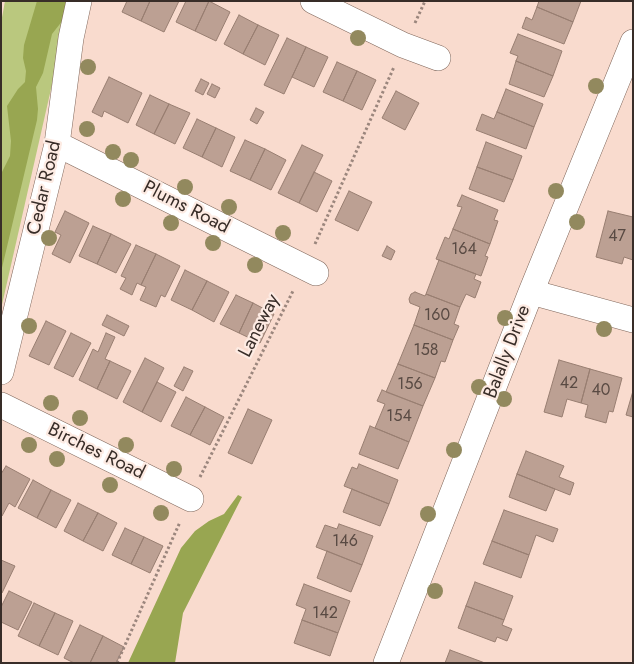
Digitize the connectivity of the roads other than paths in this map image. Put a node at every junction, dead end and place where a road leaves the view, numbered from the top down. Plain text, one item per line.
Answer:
1 (79, 1) edge
2 (314, 1) edge
3 (633, 42) edge
4 (438, 58) dead end
5 (57, 144) junction
6 (310, 270) road end
7 (531, 292) junction
8 (633, 320) edge
9 (1, 372) edge
10 (1, 404) edge
11 (191, 499) road end
12 (386, 663) edge

1 - 5 street, Cedar Road
2 - 4 street
3 - 7 street, Balally Drive
5 - 6 street, Plums Road
5 - 9 street, Cedar Road
7 - 8 street
7 - 12 street, Balally Drive
10 - 11 street, Birches Road

